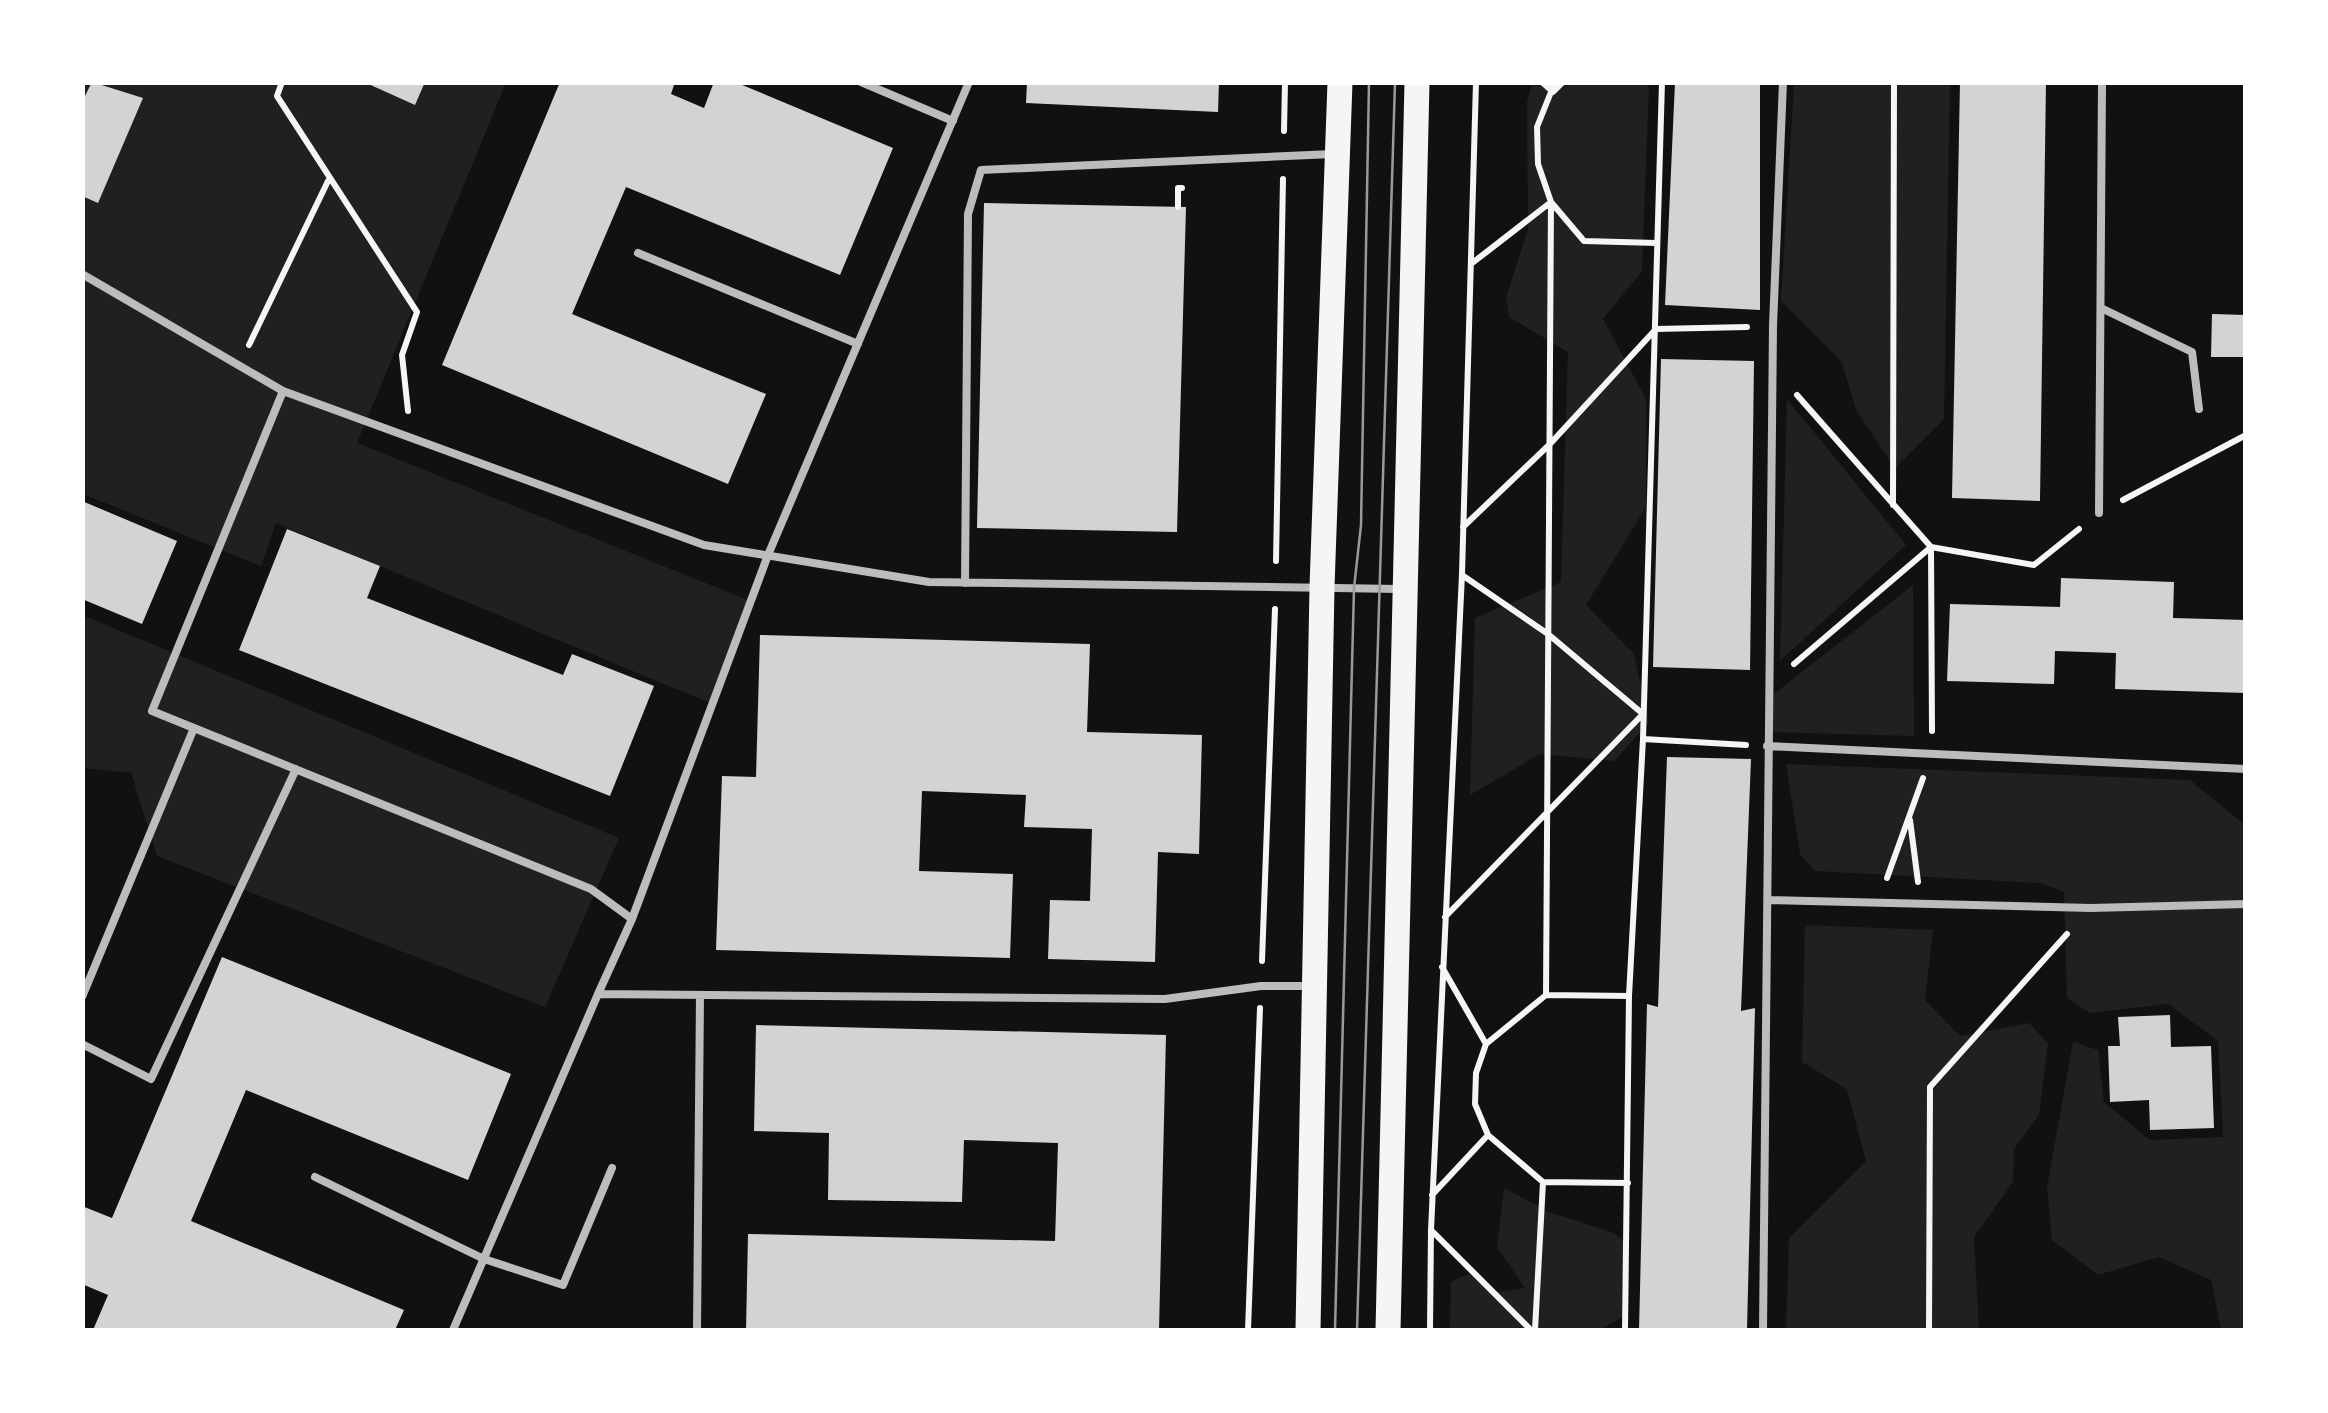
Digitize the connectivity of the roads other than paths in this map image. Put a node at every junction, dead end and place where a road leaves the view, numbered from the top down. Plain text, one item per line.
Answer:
1 (860, 82) edge
2 (969, 82) edge
3 (1340, 82) edge
4 (1417, 82) edge
5 (1783, 82) edge
6 (2102, 82) edge
7 (953, 121) junction
8 (1338, 154) junction
9 (638, 253) dead end
10 (82, 274) edge
11 (2101, 308) junction
12 (858, 344) junction
13 (283, 391) junction
14 (2200, 409) dead end
15 (2100, 513) road end
16 (768, 555) junction
17 (965, 582) junction
18 (1322, 587) junction
19 (1404, 589) junction
20 (194, 728) junction
21 (1767, 746) junction
22 (2246, 768) edge
23 (296, 769) junction
24 (1768, 900) junction
25 (2246, 904) edge
26 (632, 919) junction
27 (1315, 986) junction
28 (598, 994) junction
29 (700, 995) junction
30 (82, 997) edge
31 (82, 1044) edge
32 (612, 1168) dead end
33 (315, 1177) dead end
34 (484, 1260) junction
35 (453, 1330) edge
36 (696, 1330) edge
37 (1308, 1330) edge
38 (1388, 1330) edge
39 (1763, 1330) edge

1 - 7 lane
2 - 7 lane
3 - 8 main road
4 - 19 main road
5 - 21 lane
6 - 11 lane
7 - 12 lane
8 - 17 lane
8 - 18 main road
9 - 12 lane
10 - 13 lane
11 - 14 lane
11 - 15 lane
12 - 16 lane
13 - 16 lane
13 - 20 lane
16 - 17 lane
16 - 26 lane
17 - 18 lane
18 - 19 lane
18 - 27 main road
19 - 38 main road
20 - 23 lane
20 - 30 lane
21 - 22 lane
21 - 24 lane
23 - 26 lane
23 - 31 lane
24 - 25 lane
24 - 39 lane
26 - 28 lane
27 - 29 lane
27 - 37 main road
28 - 29 lane
28 - 34 lane
29 - 36 lane
32 - 34 lane
33 - 34 lane
34 - 35 lane

